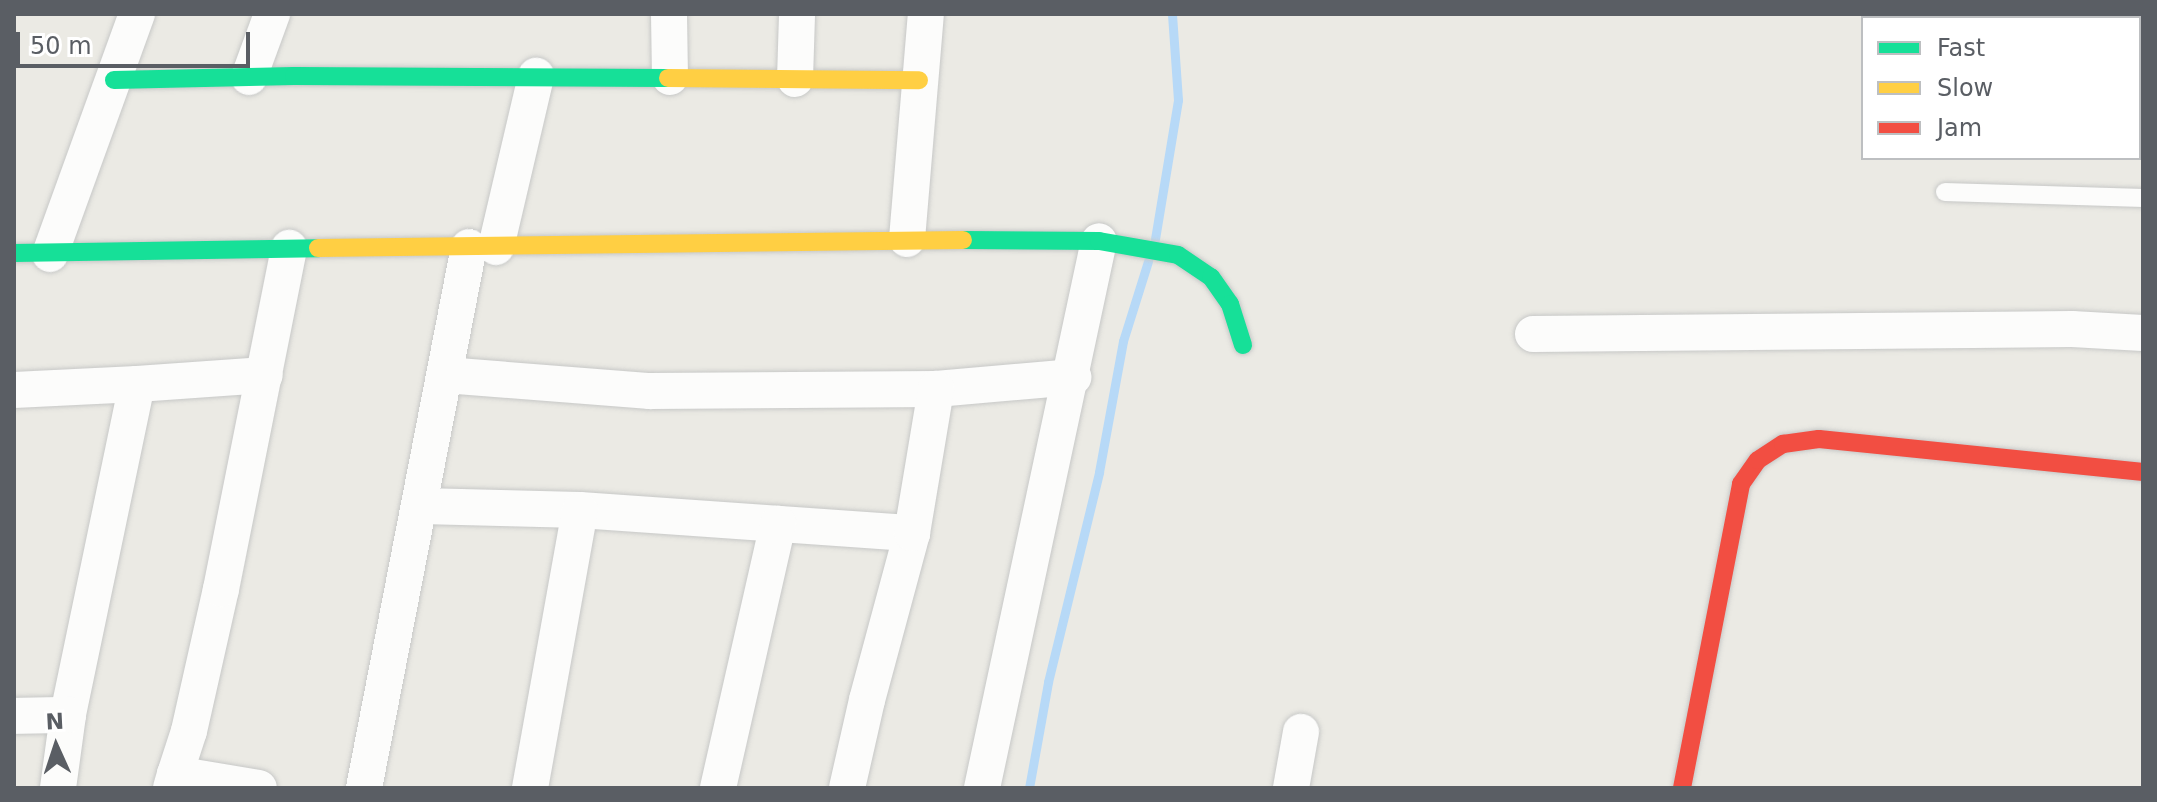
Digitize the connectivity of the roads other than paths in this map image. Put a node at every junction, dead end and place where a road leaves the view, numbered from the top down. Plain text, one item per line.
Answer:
1 (137, 14) edge
2 (272, 14) edge
3 (669, 14) edge
4 (797, 14) edge
5 (926, 14) edge
6 (536, 76) junction
7 (249, 77) junction
8 (670, 77) junction
9 (795, 79) junction
10 (114, 80) junction
11 (919, 80) junction
12 (1945, 192) dead end
13 (2143, 198) edge
14 (907, 239) junction
15 (1112, 242) junction
16 (483, 247) junction
17 (289, 248) junction
18 (14, 253) edge
19 (50, 254) junction
20 (2143, 333) edge
21 (1533, 334) dead end
22 (1243, 345) dead end
23 (265, 375) junction
24 (445, 375) junction
25 (1073, 377) junction
26 (137, 384) junction
27 (936, 389) junction
28 (14, 390) edge
29 (2143, 472) edge
30 (421, 506) junction
31 (580, 510) junction
32 (778, 524) junction
33 (912, 533) junction
34 (68, 715) junction
35 (14, 716) edge
36 (1301, 732) dead end
37 (173, 781) edge
38 (58, 788) edge
39 (259, 788) edge
40 (364, 788) edge
41 (530, 788) edge
42 (718, 788) edge
43 (847, 788) edge
44 (982, 788) edge
45 (1291, 788) edge
46 (1682, 788) edge

1 - 10 street
2 - 7 street
3 - 8 street
4 - 9 street
5 - 11 street
6 - 7 street
6 - 8 street
6 - 16 street
7 - 10 street
8 - 9 street
9 - 11 street
10 - 19 street
11 - 14 street
12 - 13 lane
14 - 15 street
14 - 16 street
15 - 22 street
15 - 25 street
16 - 17 street
16 - 24 street
17 - 19 street
17 - 23 street
18 - 19 street
20 - 21 street
23 - 26 street
23 - 37 street
24 - 27 street
24 - 30 street
25 - 27 street
25 - 44 street
26 - 28 street
26 - 34 street
27 - 33 street
29 - 46 street
30 - 31 street
30 - 40 street
31 - 32 street
31 - 41 street
32 - 33 street
32 - 42 street
33 - 43 street
34 - 35 street
34 - 38 street
36 - 45 street
37 - 39 street

